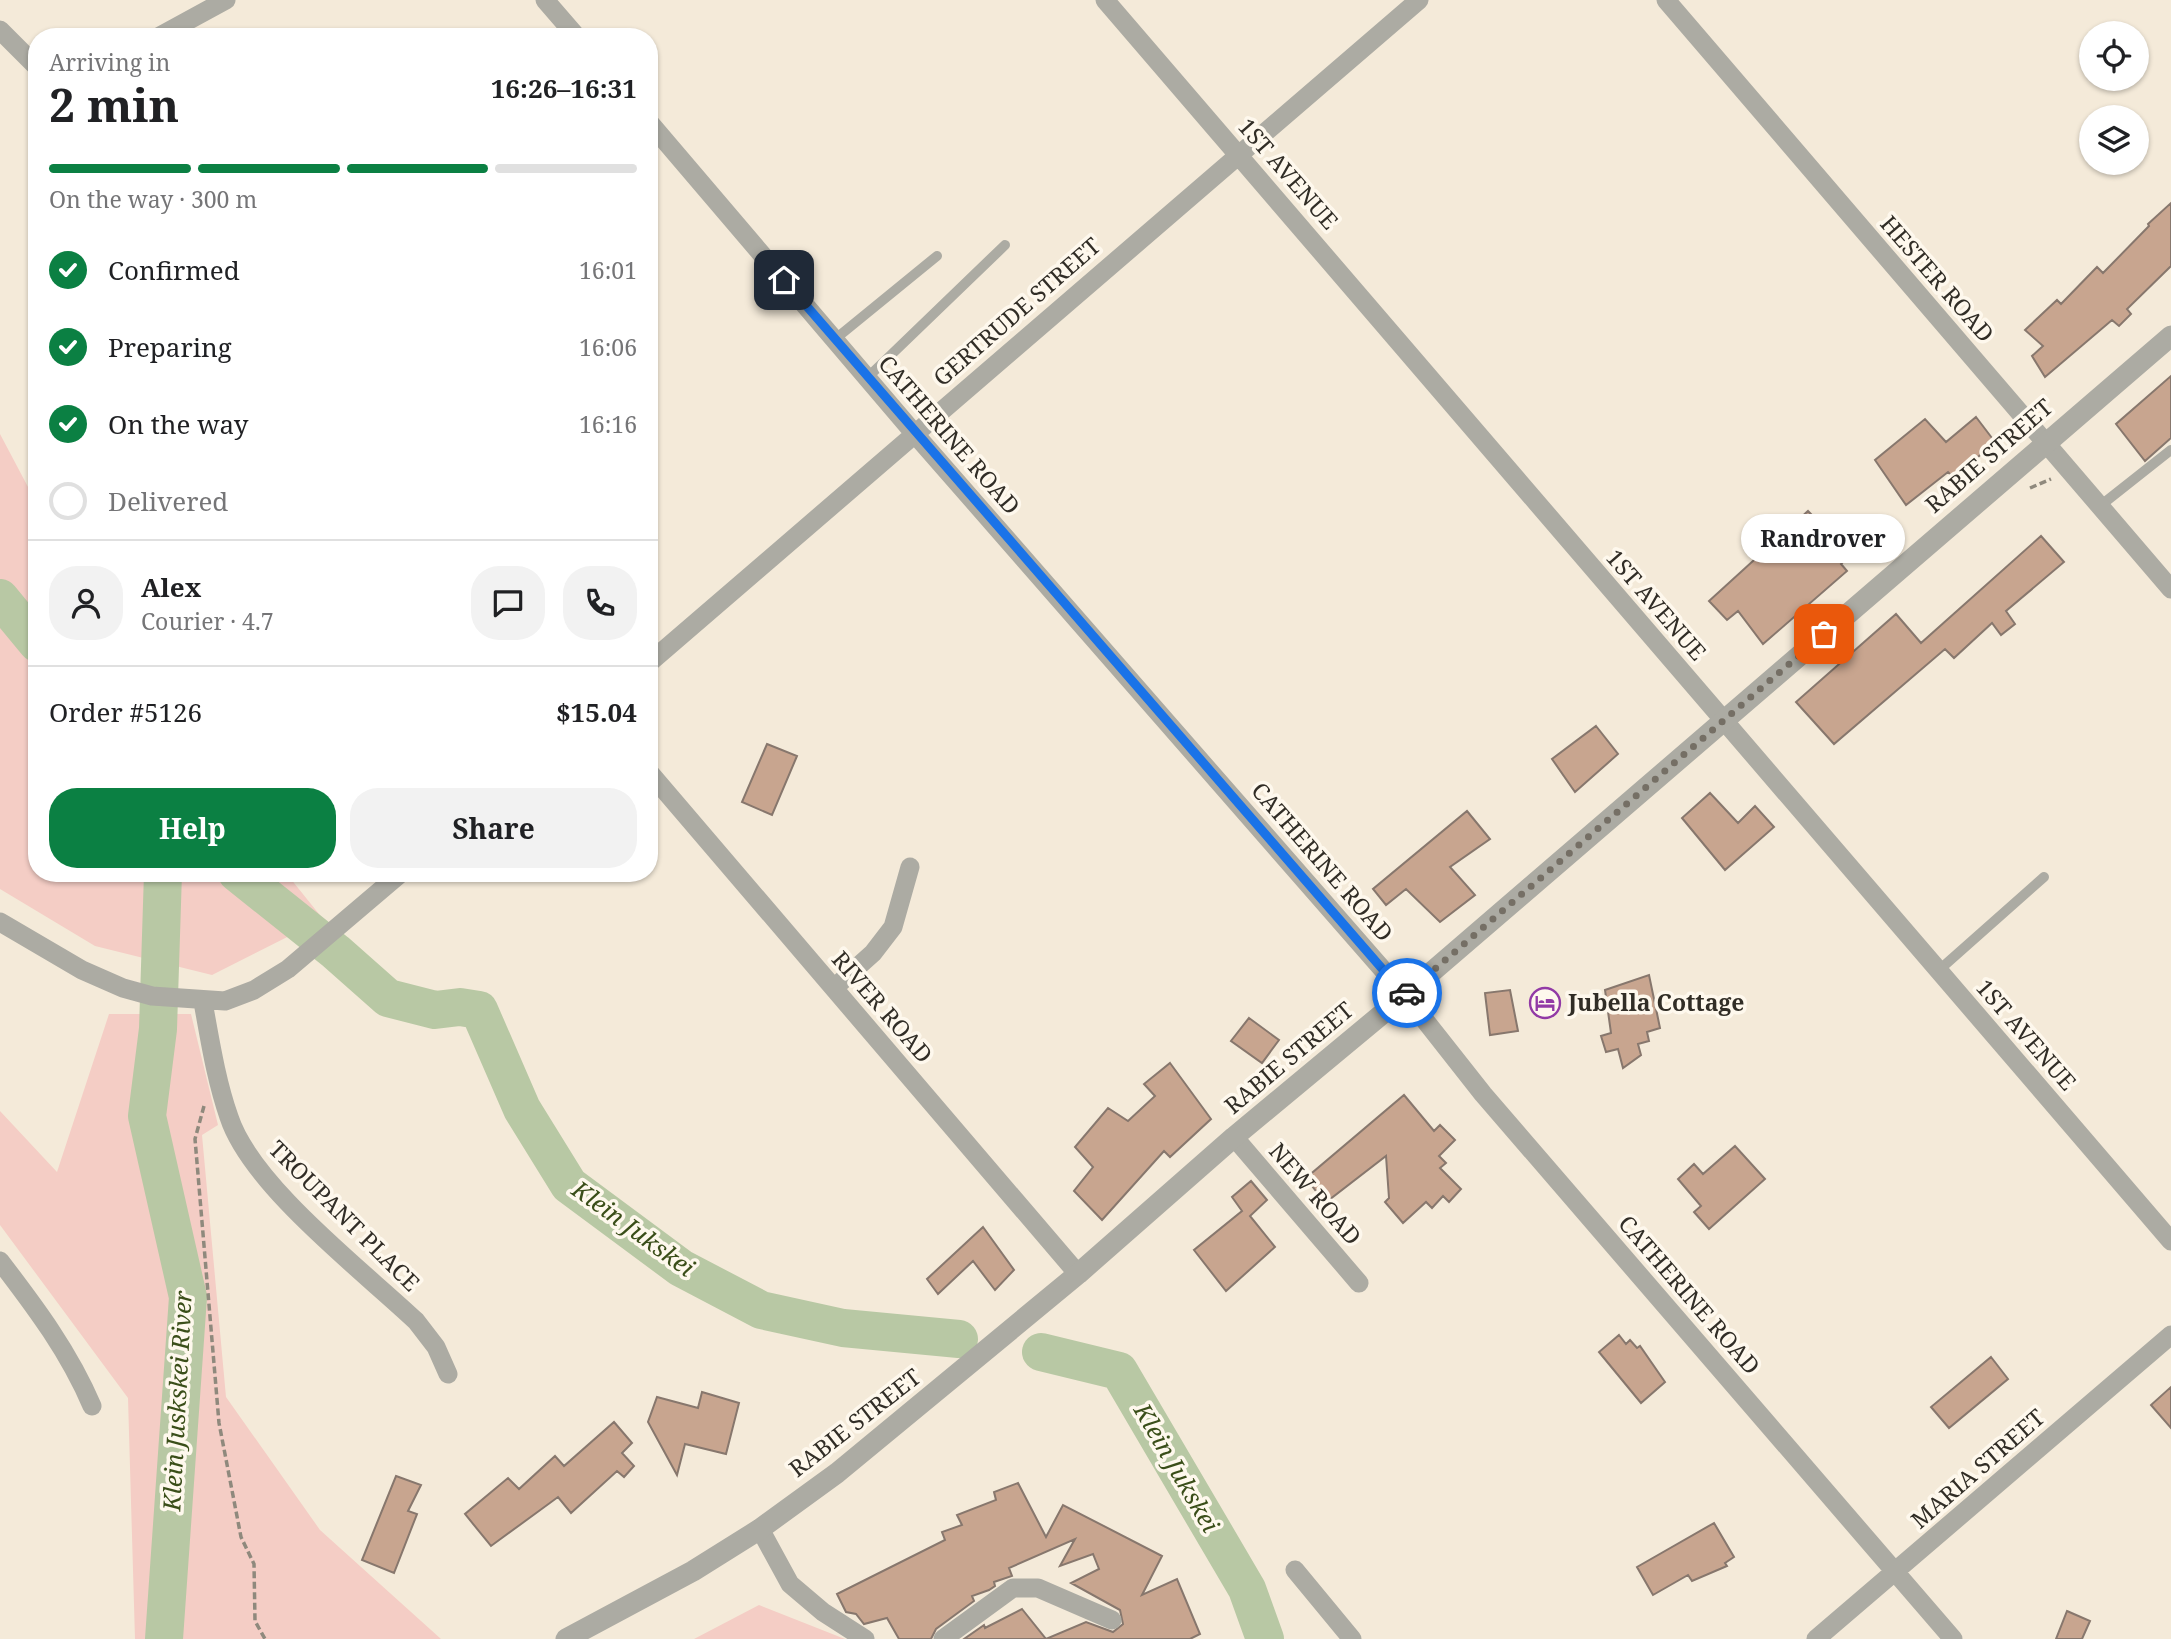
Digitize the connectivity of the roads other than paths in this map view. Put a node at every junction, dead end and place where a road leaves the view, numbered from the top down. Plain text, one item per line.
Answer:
1 (226, 0) edge
2 (545, 0) edge
3 (1105, 0) edge
4 (1419, 0) edge
5 (1666, 0) edge
6 (175, 28) edge
7 (569, 28) edge
8 (4, 41) edge
9 (28, 60) edge
10 (658, 133) edge
11 (1238, 154) junction
12 (1005, 245) dead end
13 (937, 256) dead end
14 (2171, 335) edge
15 (834, 340) junction
16 (867, 377) junction
17 (914, 433) junction
18 (2045, 443) junction
19 (2171, 450) edge
20 (2099, 506) junction
21 (2171, 589) edge
22 (658, 655) edge
23 (1723, 720) junction
24 (658, 783) edge
25 (910, 867) dead end
26 (2044, 877) dead end
27 (390, 882) edge
28 (0, 922) edge
29 (1938, 971) junction
30 (834, 988) junction
31 (1405, 995) junction
32 (202, 1002) junction
33 (1234, 1137) junction
34 (2171, 1241) edge
35 (0, 1261) edge
36 (1078, 1274) junction
37 (1359, 1283) dead end
38 (2171, 1335) edge
39 (448, 1374) dead end
40 (92, 1406) dead end
41 (760, 1529) junction
42 (1295, 1570) dead end
43 (1896, 1572) junction
44 (1112, 1620) dead end
45 (566, 1639) edge
46 (865, 1639) edge
47 (943, 1639) edge
48 (1352, 1639) edge
49 (1816, 1639) edge
50 (1952, 1639) edge

1 - 6 street
2 - 7 street
3 - 11 street, 1ST AVENUE
4 - 11 street, GERTRUDE STREET
5 - 18 street, HESTER ROAD
8 - 9 street
10 - 15 street, CATHERINE ROAD
11 - 17 street, GERTRUDE STREET
11 - 23 street, 1ST AVENUE
12 - 16 lane
13 - 15 lane
14 - 18 street, RABIE STREET
15 - 16 street, CATHERINE ROAD
16 - 17 street, CATHERINE ROAD
17 - 22 street, GERTRUDE STREET
17 - 31 street, CATHERINE ROAD
18 - 20 street, HESTER ROAD
18 - 23 street, RABIE STREET
19 - 20 lane
20 - 21 street, HESTER ROAD
23 - 29 street, 1ST AVENUE
23 - 31 street, RABIE STREET
24 - 30 street, RIVER ROAD
25 - 30 street
26 - 29 lane
27 - 32 street
28 - 32 street
29 - 34 street, 1ST AVENUE
30 - 36 street, RIVER ROAD
31 - 33 street, RABIE STREET
31 - 43 street, CATHERINE ROAD
32 - 39 street, TROUPANT PLACE
33 - 36 street, RABIE STREET
33 - 37 street, NEW ROAD
35 - 40 street
36 - 41 street, RABIE STREET
38 - 43 street, MARIA STREET
41 - 45 street, RABIE STREET
41 - 46 street
42 - 48 street
43 - 49 street, MARIA STREET
43 - 50 street, CATHERINE ROAD
44 - 47 street

